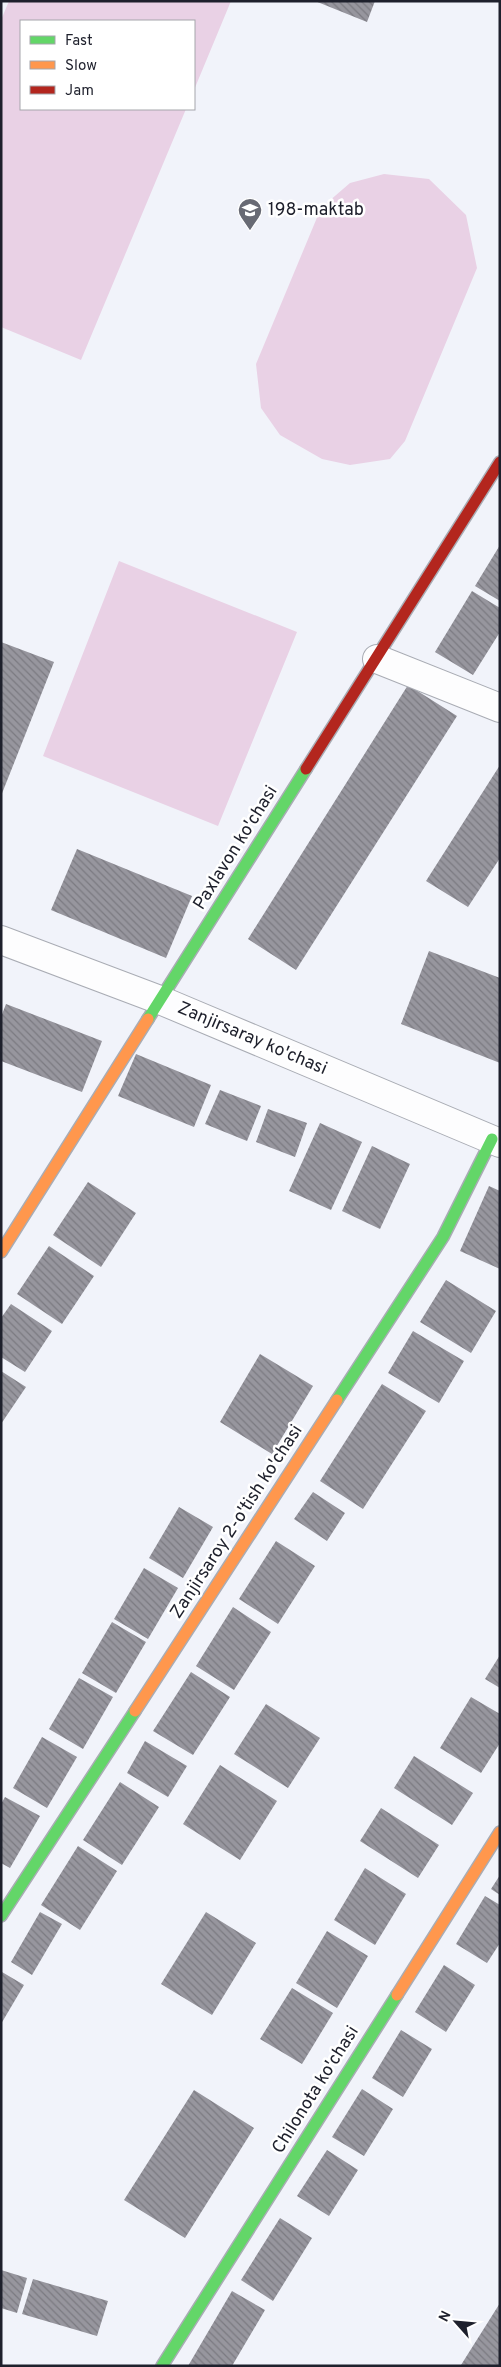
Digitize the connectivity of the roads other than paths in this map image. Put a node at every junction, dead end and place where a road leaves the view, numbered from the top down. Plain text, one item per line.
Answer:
1 (500, 462) edge
2 (377, 659) junction
3 (500, 708) edge
4 (1, 940) edge
5 (160, 1000) junction
6 (496, 1141) edge
7 (1, 1252) edge
8 (500, 1832) edge
9 (1, 1916) edge
10 (162, 2366) edge

1 - 2 street, Paxlavon ko'chasi
2 - 3 street
2 - 5 street, Paxlavon ko'chasi
4 - 5 street, Zanjirsaray ko'chasi
5 - 6 street, Zanjirsaray ko'chasi
5 - 7 street, Paxlavon ko'chasi
6 - 9 street, Zanjirsaroy 2-o'tish ko'chasi
8 - 10 street, Chilonota ko'chasi

